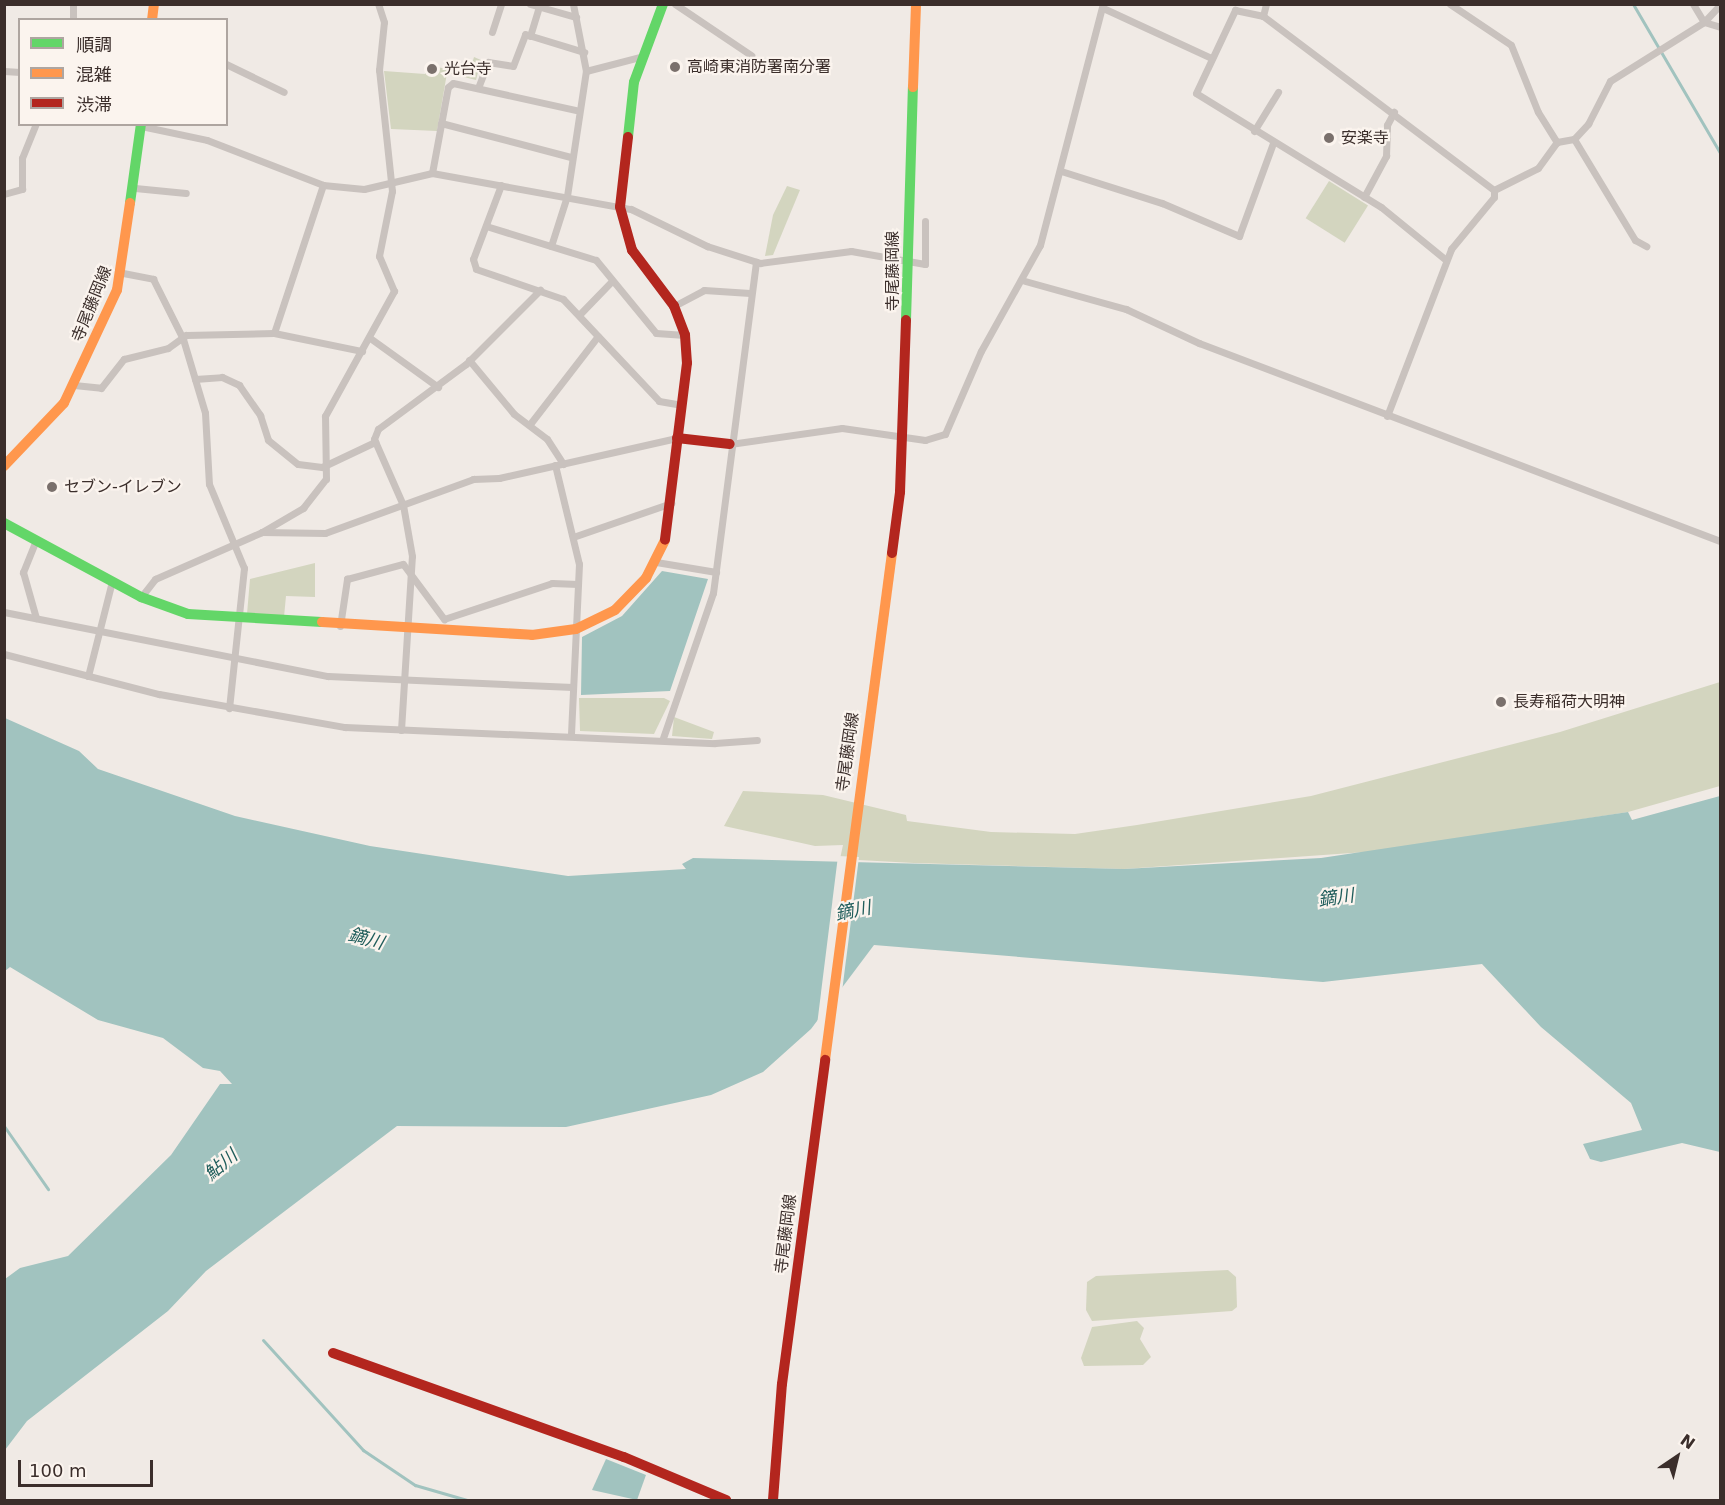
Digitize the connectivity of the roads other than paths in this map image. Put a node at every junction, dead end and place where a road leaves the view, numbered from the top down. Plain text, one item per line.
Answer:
1 (378, 4) edge
2 (501, 4) edge
3 (530, 4) edge
4 (573, 4) edge
5 (663, 4) edge
6 (675, 4) edge
7 (916, 4) edge
8 (1266, 4) edge
9 (1450, 4) edge
10 (1693, 4) edge
11 (1720, 5) edge
12 (1103, 6) edge
13 (539, 7) junction
14 (1263, 15) junction
15 (576, 17) junction
16 (1704, 22) junction
17 (1720, 27) edge
18 (492, 32) dead end
19 (530, 36) junction
20 (584, 52) junction
21 (751, 55) dead end
22 (640, 57) junction
23 (1211, 58) junction
24 (228, 65) edge
25 (586, 71) junction
26 (478, 88) junction
27 (284, 92) dead end
28 (1278, 92) dead end
29 (576, 110) junction
30 (1394, 112) junction
31 (441, 123) junction
32 (35, 126) edge
33 (141, 126) edge
34 (145, 126) edge
35 (1254, 131) junction
36 (1574, 139) junction
37 (1557, 142) junction
38 (1273, 143) junction
39 (571, 157) junction
40 (1061, 171) junction
41 (432, 173) junction
42 (388, 180) junction
43 (323, 185) junction
44 (501, 185) junction
45 (135, 188) junction
46 (1494, 190) junction
47 (186, 193) dead end
48 (4, 194) edge
49 (567, 196) junction
50 (1364, 197) junction
51 (620, 207) junction
52 (925, 221) dead end
53 (486, 226) junction
54 (551, 246) junction
55 (1646, 246) dead end
56 (907, 258) junction
57 (1446, 260) junction
58 (756, 262) junction
59 (123, 273) junction
60 (1025, 280) junction
61 (610, 283) junction
62 (540, 290) junction
63 (750, 293) junction
64 (674, 306) junction
65 (579, 315) junction
66 (274, 333) junction
67 (598, 336) junction
68 (685, 336) junction
69 (370, 338) junction
70 (183, 339) junction
71 (362, 351) junction
72 (469, 360) junction
73 (195, 379) junction
74 (74, 385) junction
75 (438, 387) junction
76 (681, 405) junction
77 (1387, 416) junction
78 (530, 424) junction
79 (677, 438) junction
80 (904, 438) junction
81 (375, 442) junction
82 (730, 444) junction
83 (330, 465) junction
84 (559, 465) junction
85 (4, 466) edge
86 (671, 503) junction
87 (403, 505) junction
88 (4, 523) edge
89 (262, 532) junction
90 (573, 537) junction
91 (36, 540) junction
92 (1720, 541) edge
93 (234, 542) junction
94 (656, 562) junction
95 (410, 567) junction
96 (716, 572) junction
97 (112, 581) junction
98 (578, 584) junction
99 (141, 597) junction
100 (4, 612) edge
101 (36, 618) junction
102 (242, 621) junction
103 (340, 626) junction
104 (576, 629) junction
105 (406, 630) junction
106 (100, 632) junction
107 (4, 654) edge
108 (237, 658) junction
109 (88, 676) junction
110 (404, 680) junction
111 (573, 687) junction
112 (229, 708) junction
113 (401, 730) junction
114 (571, 736) junction
115 (663, 738) junction
116 (757, 740) dead end
117 (333, 1353) dead end
118 (726, 1500) edge
119 (773, 1500) edge

1 - 42 street
2 - 18 street
3 - 13 street
4 - 15 street
5 - 22 main road
6 - 21 street
7 - 56 main road, 寺尾藤岡線
8 - 14 street
9 - 37 street
10 - 16 street
11 - 16 street
12 - 23 street
12 - 40 street
13 - 15 street
13 - 19 street
14 - 23 street
14 - 30 street
15 - 20 street
16 - 17 street
16 - 36 street
19 - 20 street
19 - 26 street
20 - 25 street
22 - 25 street
22 - 51 main road
23 - 35 street
24 - 27 street
25 - 29 street
26 - 29 street
26 - 31 street
28 - 35 street
29 - 39 street
30 - 46 street
30 - 50 street
31 - 39 street
31 - 41 street
32 - 48 street
33 - 45 main road, 寺尾藤岡線
34 - 43 street
35 - 38 street
36 - 37 street
36 - 55 street
37 - 46 street
38 - 40 street
38 - 50 street
39 - 49 street
40 - 60 street
41 - 42 street
41 - 44 street
42 - 43 street
42 - 69 street
43 - 66 street
44 - 49 street
44 - 53 street
45 - 47 street
45 - 59 main road, 寺尾藤岡線
46 - 57 street
49 - 51 street
49 - 54 street
50 - 57 street
51 - 58 street
51 - 64 main road
52 - 56 street
53 - 54 street
53 - 62 street
54 - 61 street
56 - 58 street
56 - 80 main road, 寺尾藤岡線
57 - 77 street
58 - 63 street
59 - 70 street
59 - 74 main road, 寺尾藤岡線
60 - 77 street
60 - 80 street
61 - 65 street
61 - 68 street
62 - 65 street
62 - 72 street
63 - 64 street
63 - 82 street
64 - 68 main road
65 - 67 street
66 - 70 street
66 - 71 street
67 - 76 street
67 - 78 street
68 - 76 main road
69 - 71 street
69 - 75 street
70 - 73 street
70 - 74 street
71 - 83 street
72 - 75 street
72 - 78 street
73 - 83 street
73 - 93 street
74 - 85 main road, 寺尾藤岡線
75 - 81 street
76 - 79 main road
77 - 92 street
78 - 84 street
79 - 82 main road
79 - 84 street
79 - 86 main road
80 - 82 street
80 - 119 main road, 寺尾藤岡線
81 - 83 street
81 - 87 street
82 - 96 street
83 - 89 street
84 - 87 street
84 - 90 street
86 - 90 street
86 - 94 main road
87 - 89 street
87 - 95 street
88 - 91 main road
89 - 93 street
90 - 98 street
91 - 97 main road
91 - 101 street
93 - 99 street
93 - 102 street
94 - 96 street
94 - 104 main road
95 - 98 street
95 - 103 street
95 - 105 street
96 - 115 street
97 - 99 main road
97 - 106 street
98 - 104 street
99 - 102 main road
100 - 101 street
101 - 106 street
102 - 103 main road
102 - 108 street
103 - 105 main road
104 - 105 main road
104 - 111 street
105 - 110 street
106 - 108 street
106 - 109 street
107 - 109 street
108 - 110 street
108 - 112 street
109 - 112 street
110 - 111 street
110 - 113 street
111 - 114 street
112 - 113 street
113 - 114 street
114 - 115 street
115 - 116 street
117 - 118 main road

